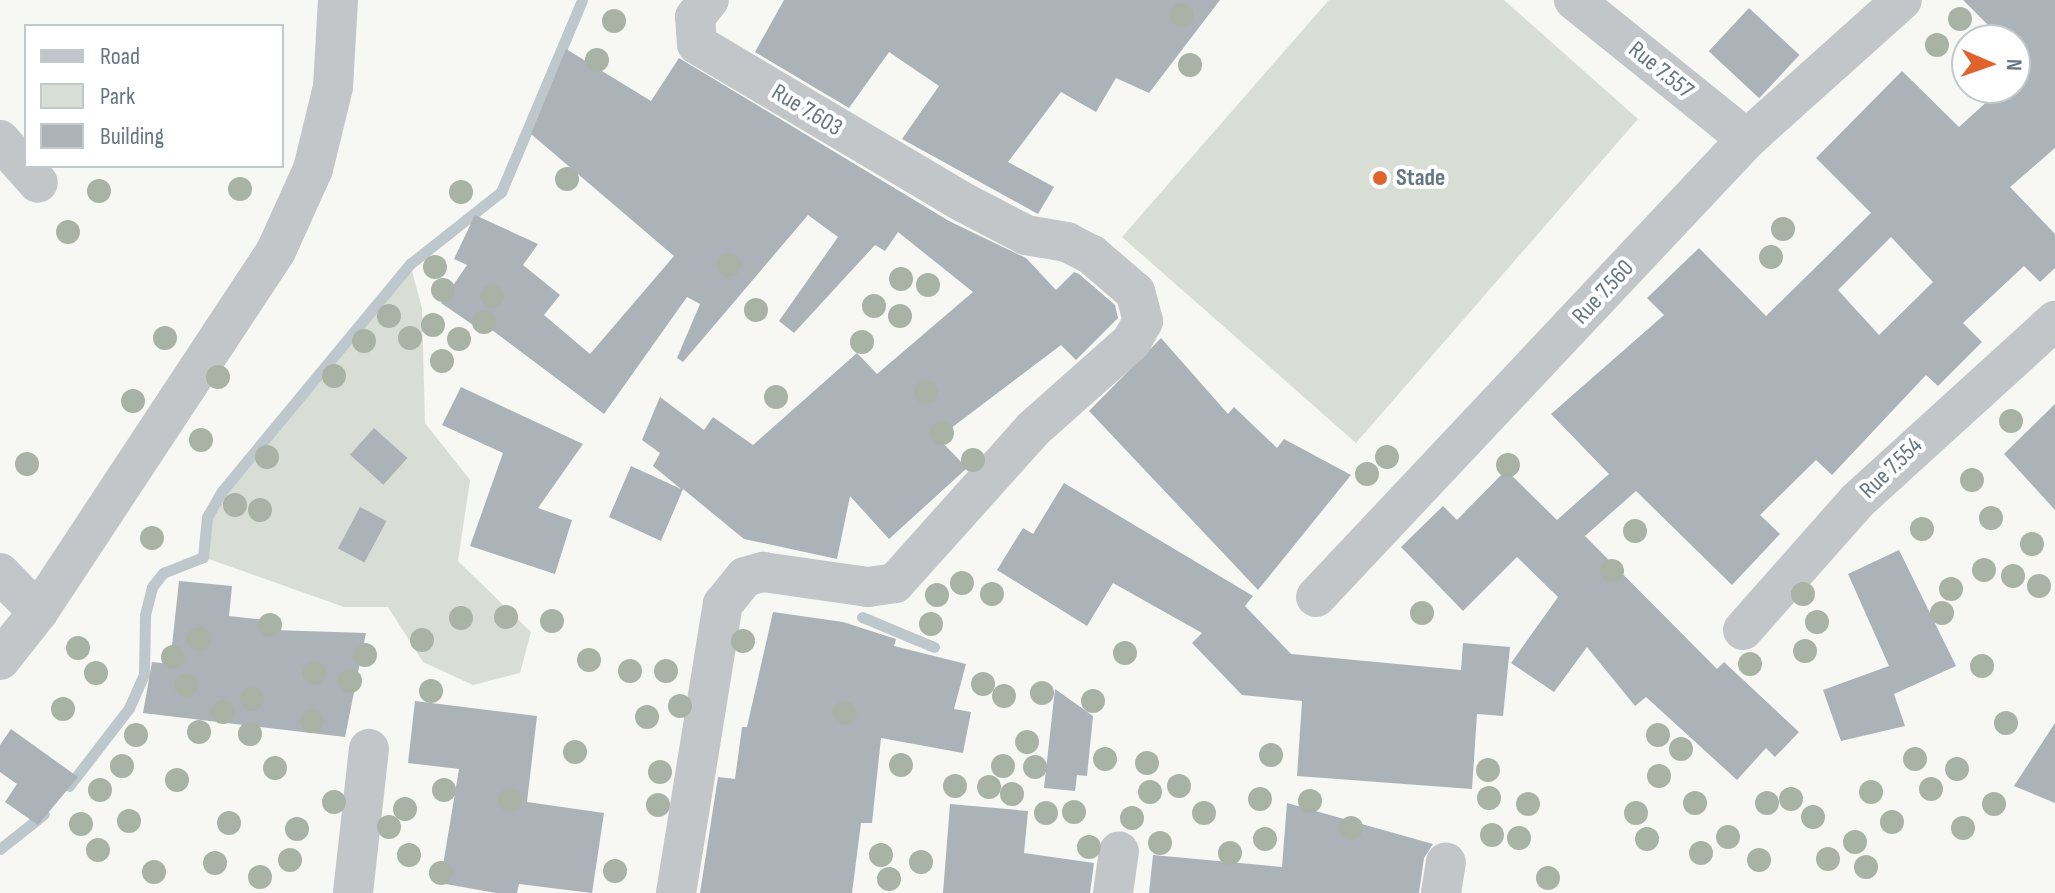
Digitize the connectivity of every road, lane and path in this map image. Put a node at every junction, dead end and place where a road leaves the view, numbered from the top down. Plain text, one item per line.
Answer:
1 (338, 0) edge
2 (709, 0) edge
3 (1574, 0) edge
4 (1902, 0) edge
5 (1747, 139) junction
6 (0, 140) edge
7 (24, 167) edge
8 (25, 168) edge
9 (38, 183) dead end
10 (2055, 321) edge
11 (0, 573) edge
12 (1316, 597) dead end
13 (38, 612) junction
14 (1743, 630) dead end
15 (0, 660) edge
16 (369, 749) dead end
17 (1119, 851) dead end
18 (353, 893) edge
19 (676, 893) edge
20 (1113, 893) edge

1 - 13 street
2 - 19 street, Rue 7.603
3 - 5 street, Rue 7.557
4 - 5 street, Rue 7.560
5 - 12 street, Rue 7.560
6 - 7 street
8 - 9 street
10 - 14 street, Rue 7.554
11 - 13 street
13 - 15 street
16 - 18 street
17 - 20 street

